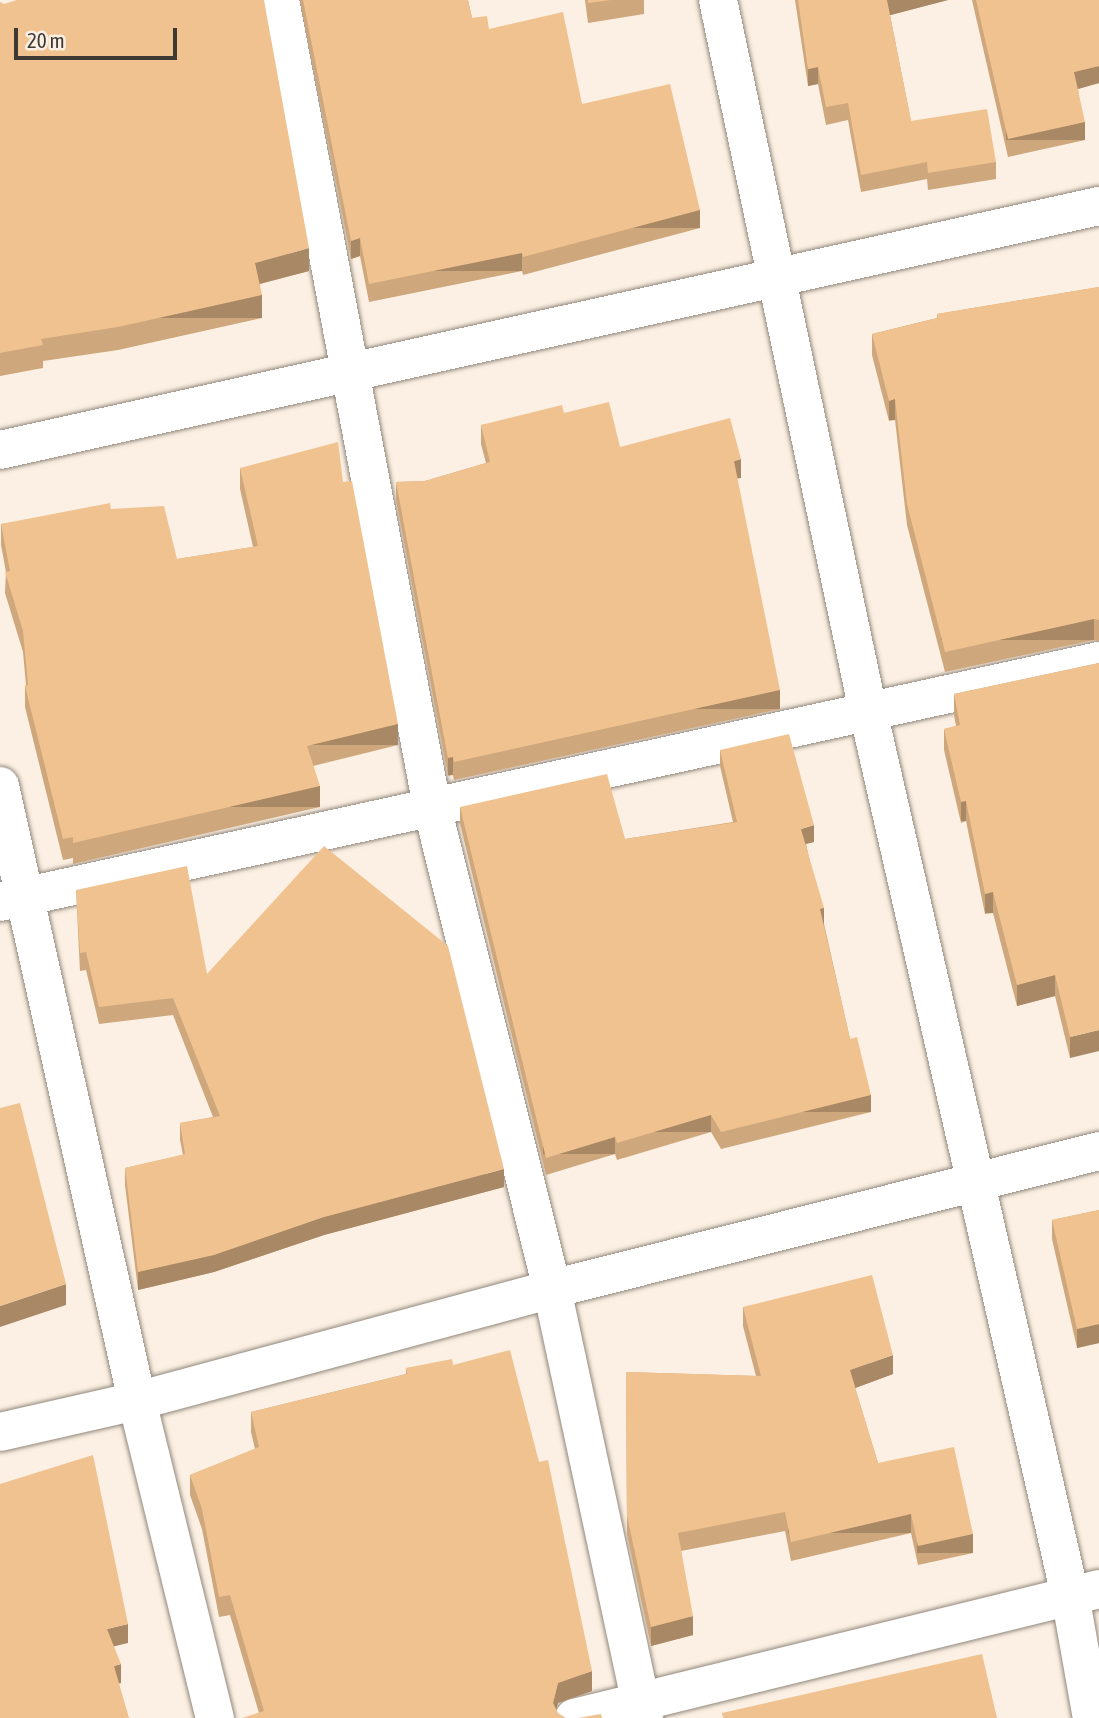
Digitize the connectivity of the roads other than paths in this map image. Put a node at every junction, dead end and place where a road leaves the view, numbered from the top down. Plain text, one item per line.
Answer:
1 (280, 0) edge
2 (718, 0) edge
3 (1099, 206) edge
4 (779, 277) junction
5 (348, 372) junction
6 (0, 450) edge
7 (1099, 661) edge
8 (868, 711) junction
9 (0, 786) edge
10 (432, 807) junction
11 (12, 899) edge
12 (1099, 1151) edge
13 (976, 1182) junction
14 (552, 1289) junction
15 (137, 1401) junction
16 (0, 1432) edge
17 (1085, 1592) edge
18 (643, 1710) edge
19 (215, 1718) edge
20 (574, 1718) edge
21 (1092, 1718) edge

1 - 5 street
2 - 4 street
3 - 4 street
4 - 5 street
4 - 8 street
5 - 6 street
5 - 10 street
7 - 8 street
8 - 10 street
8 - 13 street
9 - 11 street
10 - 11 street
10 - 14 street
11 - 15 street
12 - 13 street
13 - 14 street
13 - 17 street
14 - 15 street
14 - 18 street
15 - 16 street
15 - 19 street
17 - 18 street
17 - 21 street
18 - 20 street

